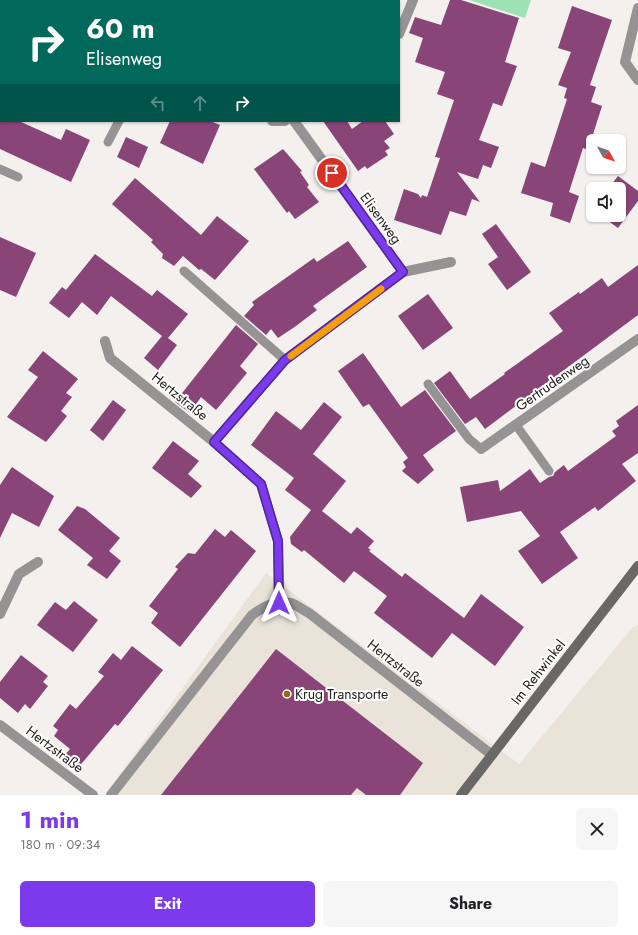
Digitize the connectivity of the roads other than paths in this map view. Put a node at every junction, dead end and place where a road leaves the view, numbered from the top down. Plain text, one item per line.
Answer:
1 (413, 0) edge
2 (638, 8) edge
3 (400, 32) edge
4 (638, 80) edge
5 (118, 122) edge
6 (295, 122) edge
7 (108, 142) dead end
8 (0, 169) edge
9 (18, 177) dead end
10 (451, 262) dead end
11 (184, 271) dead end
12 (403, 272) junction
13 (638, 339) edge
14 (105, 341) dead end
15 (285, 360) junction
16 (428, 384) dead end
17 (516, 425) junction
18 (214, 442) junction
19 (481, 449) joint
20 (549, 471) dead end
21 (38, 562) dead end
22 (638, 566) edge
23 (279, 603) junction
24 (0, 614) edge
25 (0, 725) edge
26 (492, 755) junction
27 (92, 795) edge
28 (111, 795) edge
29 (461, 795) edge

1 - 3 street
2 - 4 street
5 - 7 lane
6 - 12 street, Elisenweg
8 - 9 lane
10 - 12 street
11 - 15 lane
12 - 15 street
13 - 17 street, Gertrudenweg
14 - 18 street, Hertzstraße
15 - 18 street
16 - 19 lane
17 - 19 street, Gertrudenweg
17 - 20 lane
18 - 23 street, Hertzstraße
21 - 24 street
22 - 26 street, Im Rehwinkel
23 - 26 street, Hertzstraße
23 - 28 street, Hertzstraße
25 - 27 street, Hertzstraße
26 - 29 street, Im Rehwinkel

